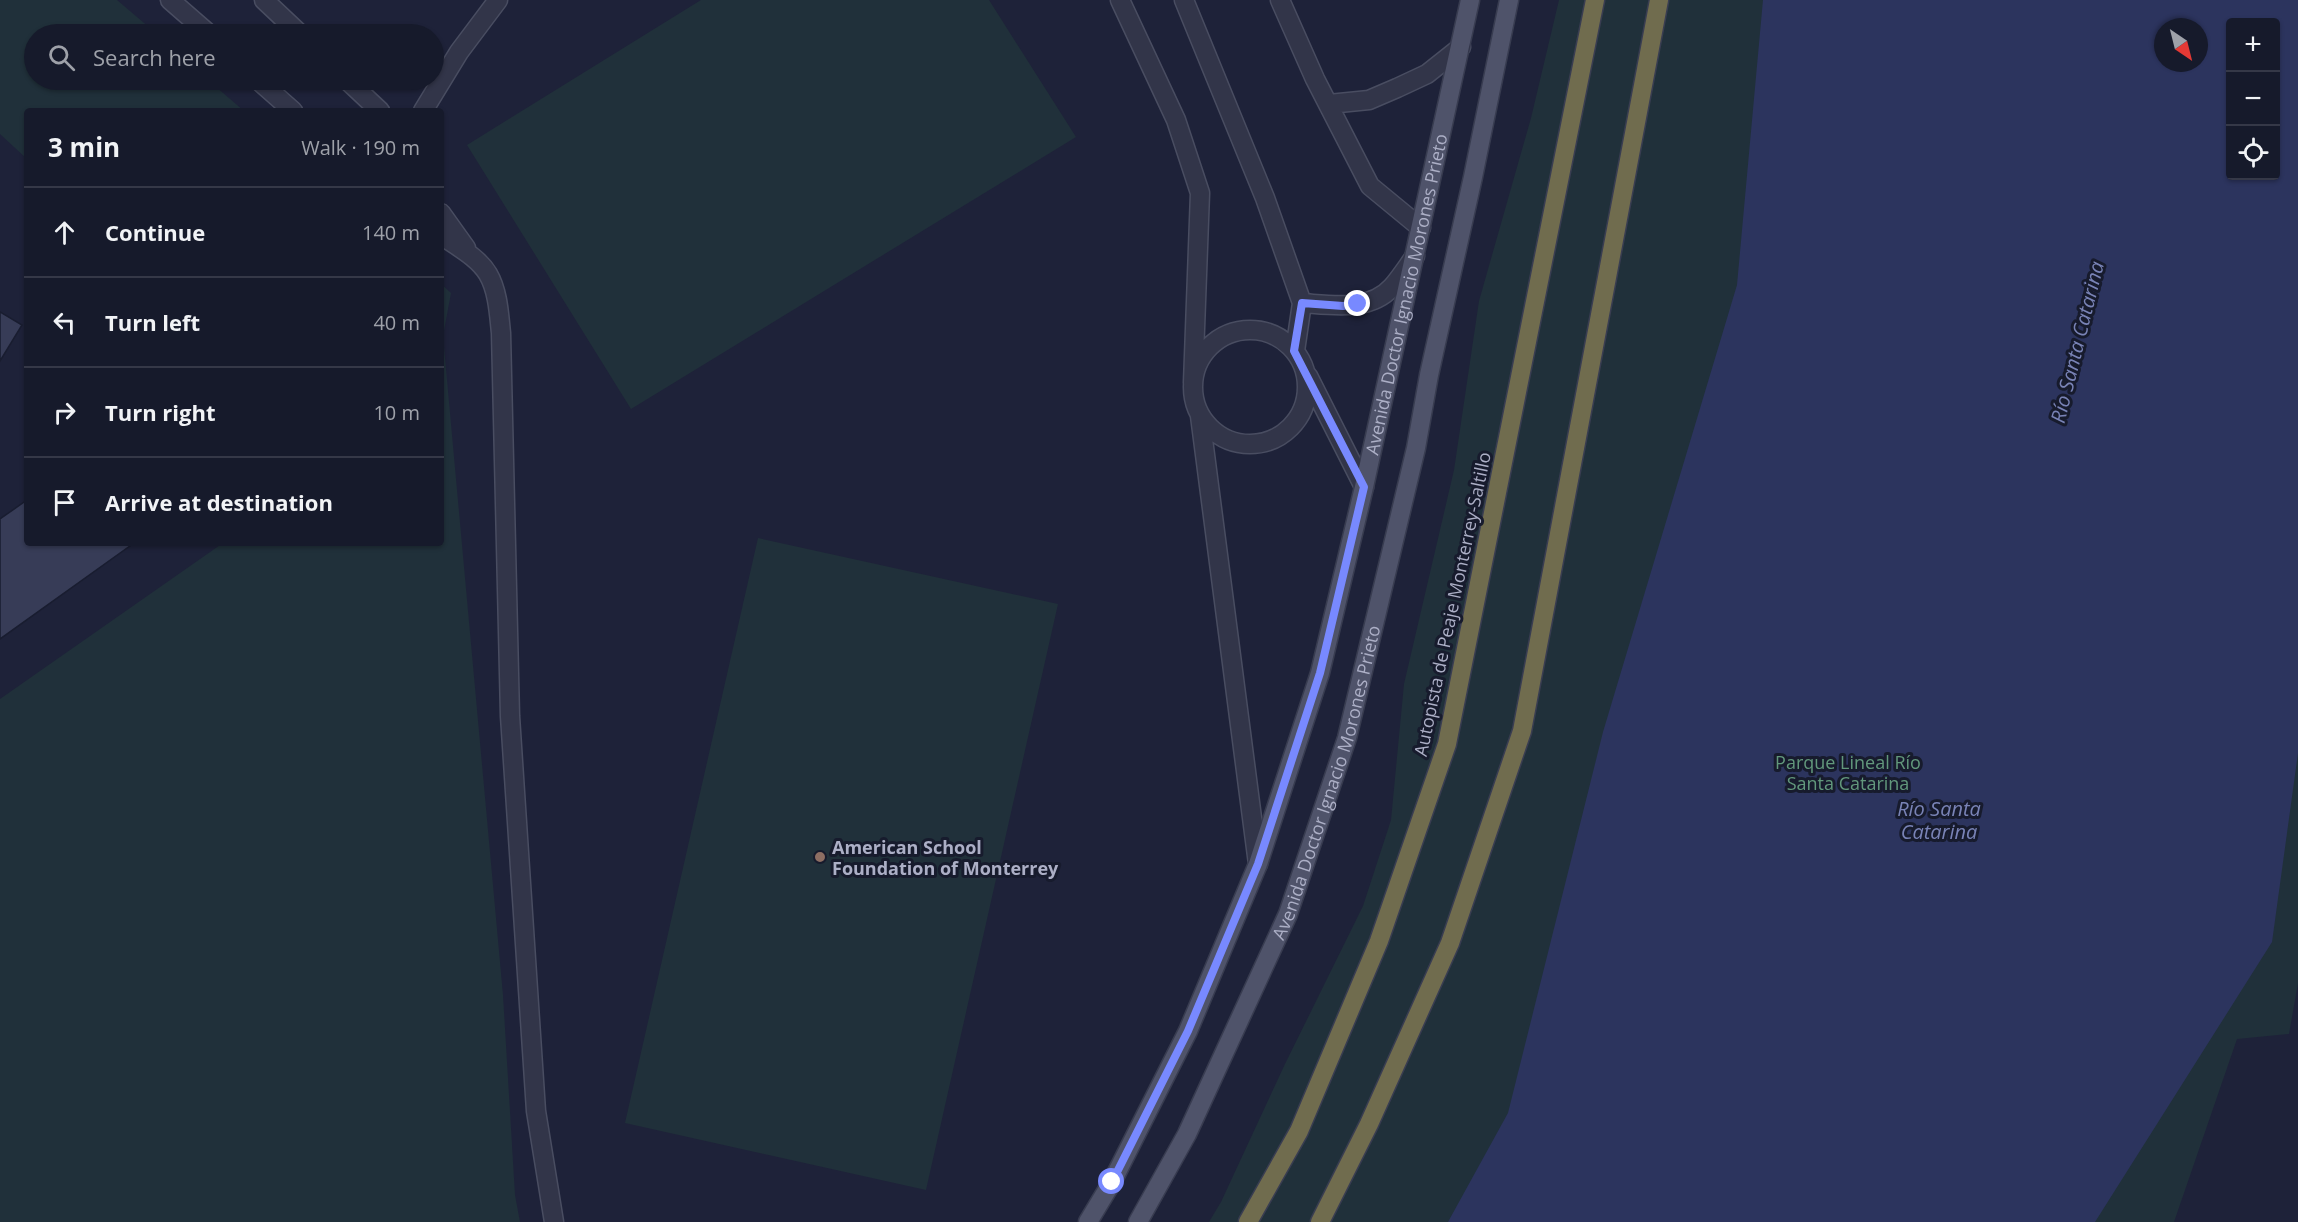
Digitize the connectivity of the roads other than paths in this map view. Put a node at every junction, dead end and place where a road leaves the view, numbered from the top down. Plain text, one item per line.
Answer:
1 (170, 0) edge
2 (264, 0) edge
3 (498, 0) edge
4 (1120, 0) edge
5 (1184, 0) edge
6 (1280, 0) edge
7 (1470, 0) edge
8 (1509, 0) edge
9 (1595, 0) edge
10 (1659, 0) edge
11 (197, 24) edge
12 (289, 24) edge
13 (1461, 47) junction
14 (444, 77) edge
15 (269, 90) edge
16 (358, 90) edge
17 (436, 90) edge
18 (1329, 104) junction
19 (290, 108) edge
20 (377, 108) edge
21 (425, 108) edge
22 (444, 217) edge
23 (1421, 228) junction
24 (444, 237) edge
25 (1415, 256) junction
26 (475, 260) junction
27 (1302, 303) junction
28 (1294, 351) junction
29 (1305, 370) junction
30 (1193, 383) junction
31 (1200, 416) junction
32 (1364, 487) junction
33 (1258, 864) junction
34 (554, 1222) edge
35 (1088, 1222) edge
36 (1138, 1222) edge
37 (1248, 1222) edge
38 (1320, 1222) edge

1 - 11 lane
2 - 12 lane
3 - 14 lane
4 - 30 lane
5 - 27 lane
6 - 18 lane
7 - 13 main road, Avenida Doctor Ignacio Morones Prieto
8 - 36 main road, Avenida Doctor Ignacio Morones Prieto
9 - 37 highway, Autopista de Peaje Monterrey-Saltillo
10 - 38 highway
13 - 18 lane
13 - 23 main road, Avenida Doctor Ignacio Morones Prieto
15 - 19 lane
16 - 20 lane
17 - 21 lane
18 - 23 lane
22 - 26 lane
23 - 25 main road, Avenida Doctor Ignacio Morones Prieto
24 - 26 lane
25 - 27 lane
25 - 32 main road, Avenida Doctor Ignacio Morones Prieto
26 - 34 lane
27 - 28 lane
28 - 29 lane
28 - 30 lane
29 - 31 lane
29 - 32 lane
30 - 31 lane
31 - 33 lane
32 - 33 main road, Avenida Doctor Ignacio Morones Prieto
33 - 35 main road, Avenida Doctor Ignacio Morones Prieto

